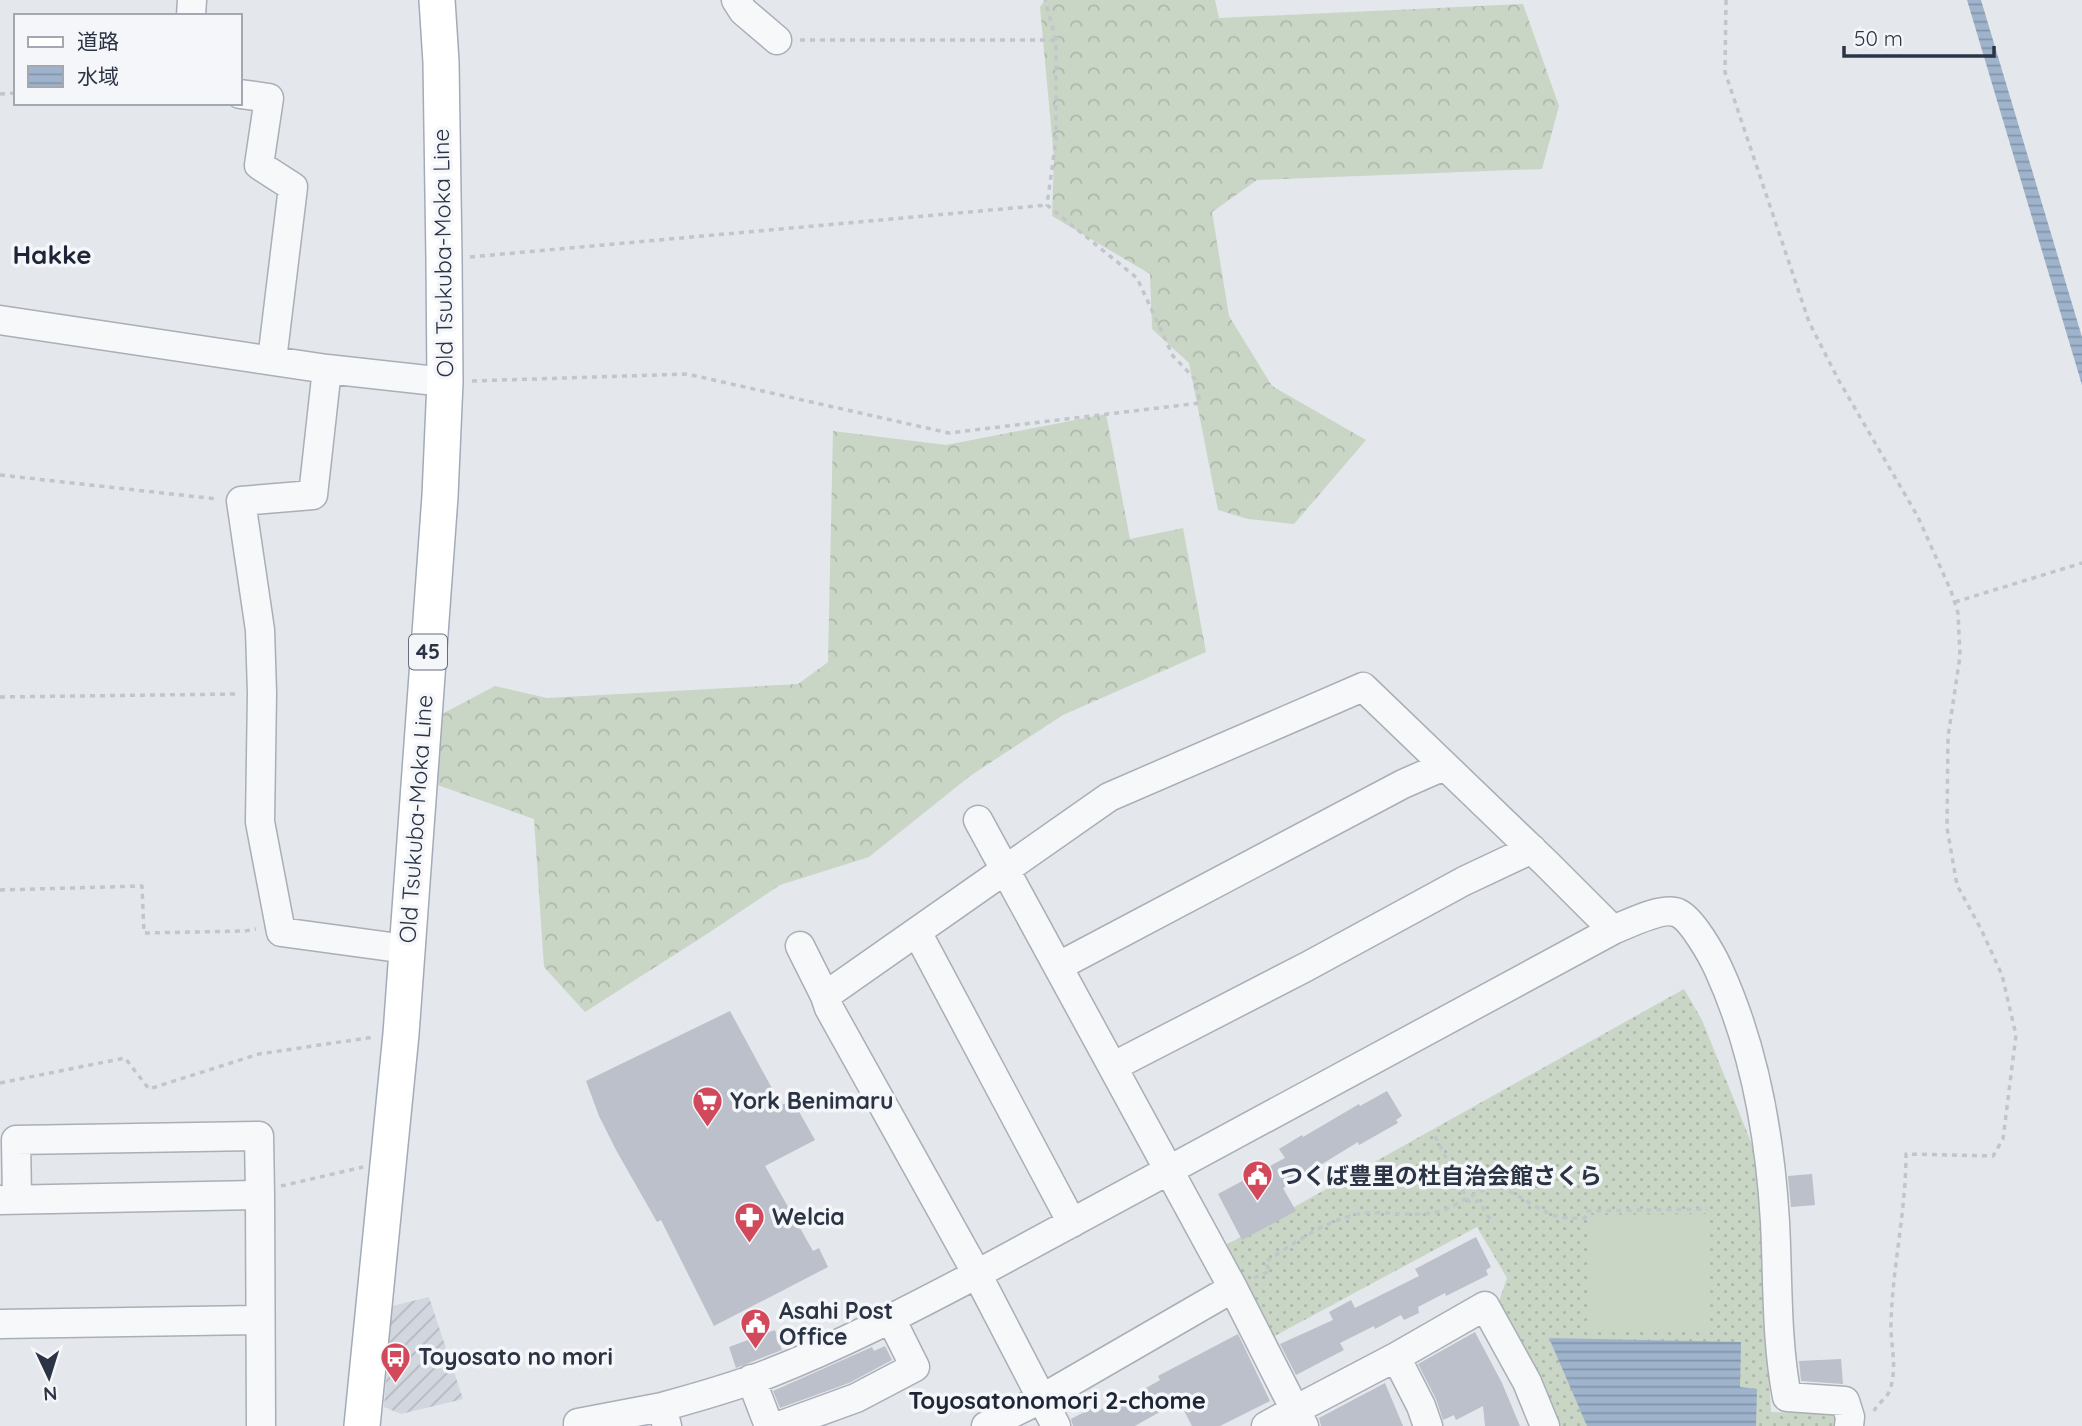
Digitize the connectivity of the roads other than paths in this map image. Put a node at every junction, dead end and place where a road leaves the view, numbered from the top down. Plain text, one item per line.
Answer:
1 (437, 0) edge
2 (736, 0) edge
3 (777, 40) road end
4 (242, 94) edge
5 (0, 320) edge
6 (272, 360) junction
7 (327, 369) junction
8 (445, 382) junction
9 (1444, 766) junction
10 (978, 820) dead end
11 (1531, 849) junction
12 (1007, 870) junction
13 (1613, 930) junction
14 (917, 932) junction
15 (800, 946) dead end
16 (406, 949) junction
17 (1059, 966) junction
18 (825, 996) junction
19 (1114, 1066) junction
20 (1168, 1171) junction
21 (260, 1195) junction
22 (8, 1200) edge
23 (1072, 1223) junction
24 (977, 1274) junction
25 (1233, 1288) junction
26 (891, 1319) junction
27 (259, 1320) junction
28 (0, 1324) edge
29 (1396, 1357) junction
30 (751, 1379) junction
31 (1041, 1399) junction
32 (665, 1417) edge
33 (1300, 1418) edge
34 (1856, 1420) edge
35 (261, 1426) edge
36 (362, 1426) edge
37 (578, 1426) edge
38 (769, 1426) edge
39 (779, 1426) edge
40 (986, 1426) edge
41 (1055, 1426) edge
42 (1266, 1426) edge
43 (1428, 1426) edge
44 (1545, 1426) edge

1 - 8 main road, Old Tsukuba-Moka Line / 45
2 - 3 street
4 - 6 street
5 - 6 street
6 - 7 street
7 - 8 street
7 - 16 street
8 - 16 main road, Old Tsukuba-Moka Line / 45
9 - 11 street
9 - 12 street
9 - 17 street
10 - 12 street
11 - 13 street
11 - 19 street
12 - 14 street
12 - 17 street
13 - 20 street
13 - 34 street
14 - 18 street
14 - 23 street
15 - 18 street
16 - 36 main road, Old Tsukuba-Moka Line / 45
17 - 19 street
18 - 24 street
19 - 20 street
20 - 23 street
20 - 25 street
21 - 22 street
21 - 22 street
21 - 27 street
23 - 24 street
24 - 26 street
24 - 31 street
25 - 31 street
25 - 33 street
26 - 30 street
26 - 39 street
27 - 28 street
27 - 35 street
29 - 33 street
29 - 43 street
29 - 44 street
30 - 32 street
30 - 38 street
31 - 40 street
31 - 41 street
32 - 37 street
33 - 42 street

